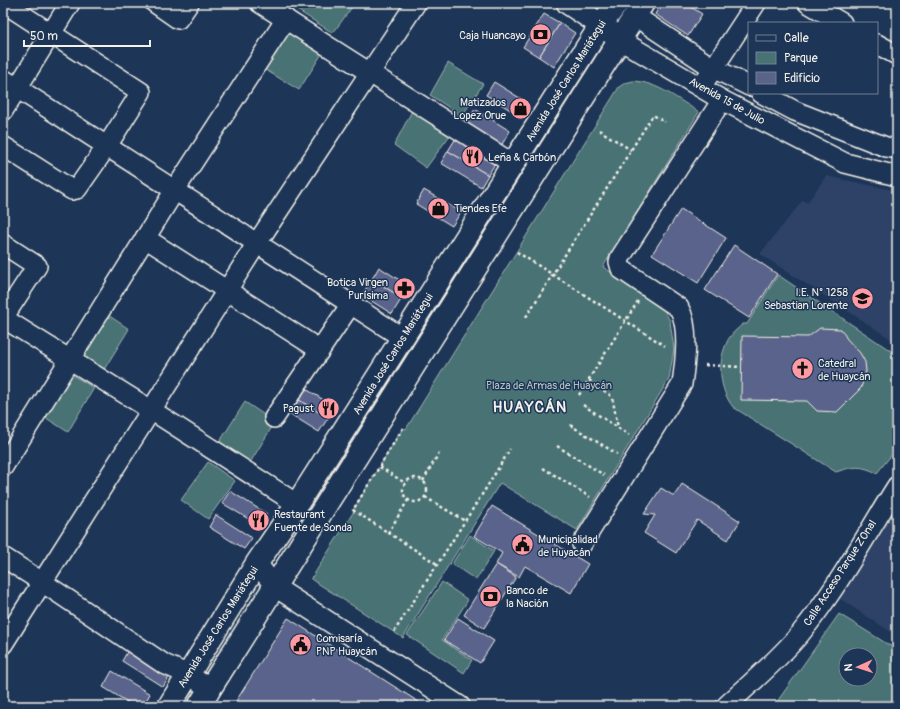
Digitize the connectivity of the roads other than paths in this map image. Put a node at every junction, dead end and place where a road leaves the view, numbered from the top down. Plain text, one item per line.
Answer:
1 (4, 3) edge
2 (70, 3) edge
3 (155, 3) edge
4 (189, 3) edge
5 (260, 3) edge
6 (416, 3) edge
7 (568, 3) edge
8 (616, 3) edge
9 (756, 3) edge
10 (808, 3) edge
11 (639, 9) edge
12 (286, 19) junction
13 (840, 22) edge
14 (601, 25) junction
15 (51, 34) junction
16 (620, 40) junction
17 (878, 45) edge
18 (897, 55) edge
19 (713, 68) junction
20 (369, 72) junction
21 (10, 83) edge
22 (748, 86) edge
23 (701, 88) junction
24 (763, 94) edge
25 (722, 100) junction
26 (3, 111) edge
27 (893, 144) edge
28 (3, 146) edge
29 (107, 146) junction
30 (513, 164) junction
31 (869, 170) junction
32 (897, 176) edge
33 (175, 190) junction
34 (145, 238) junction
35 (257, 243) junction
36 (3, 244) edge
37 (227, 291) junction
38 (351, 304) junction
39 (3, 318) edge
40 (403, 338) junction
41 (320, 350) junction
42 (69, 359) junction
43 (151, 410) junction
44 (274, 418) dead end
45 (3, 466) edge
46 (897, 486) edge
47 (297, 504) junction
48 (582, 544) dead end
49 (3, 557) edge
50 (258, 563) junction
51 (42, 582) junction
52 (275, 587) junction
53 (3, 644) edge
54 (189, 675) junction
55 (205, 697) edge
56 (169, 706) edge
57 (460, 706) edge
58 (726, 706) edge

1 - 15 street
2 - 15 street
3 - 4 street
5 - 12 street
6 - 20 street
7 - 14 main road, Avenida 15 de Julio
8 - 11 main road, Avenida 15 de Julio
8 - 14 main road, Avenida José Carlos Mariátegui
9 - 19 street
10 - 13 street
11 - 16 main road
11 - 19 street, Avenida 15 de Julio
12 - 20 street
12 - 33 street
14 - 16 main road, Avenida 15 de Julio
14 - 30 main road, Avenida José Carlos Mariátegui
15 - 21 street
15 - 29 street
16 - 23 street, Avenida 15 de Julio
16 - 52 main road
17 - 18 street
19 - 22 street, Avenida 15 de Julio
19 - 23 street
20 - 30 street
20 - 35 street
21 - 26 street
21 - 29 street
23 - 25 street, Avenida 15 de Julio
24 - 27 street
25 - 31 street, Avenida 15 de Julio
25 - 48 street
27 - 31 street
28 - 29 street
29 - 33 street
30 - 40 main road, Avenida José Carlos Mariátegui
31 - 32 street, Avenida 15 de Julio
33 - 34 street
33 - 35 street
34 - 37 street
34 - 42 street
35 - 37 street
35 - 38 street
36 - 39 street
37 - 41 street
37 - 43 street
38 - 40 street
38 - 41 street
39 - 42 street
40 - 47 main road, Avenida José Carlos Mariátegui
41 - 44 street
42 - 43 street
42 - 45 street
43 - 47 street
43 - 51 street
46 - 58 street, Calle Acceso Parque ZOnal
47 - 50 main road, Avenida José Carlos Mariátegui
49 - 51 street
50 - 52 street
50 - 54 main road, Avenida José Carlos Mariátegui
51 - 53 street
51 - 54 street
52 - 55 main road
52 - 57 street
54 - 55 street
54 - 56 main road, Avenida José Carlos Mariátegui

